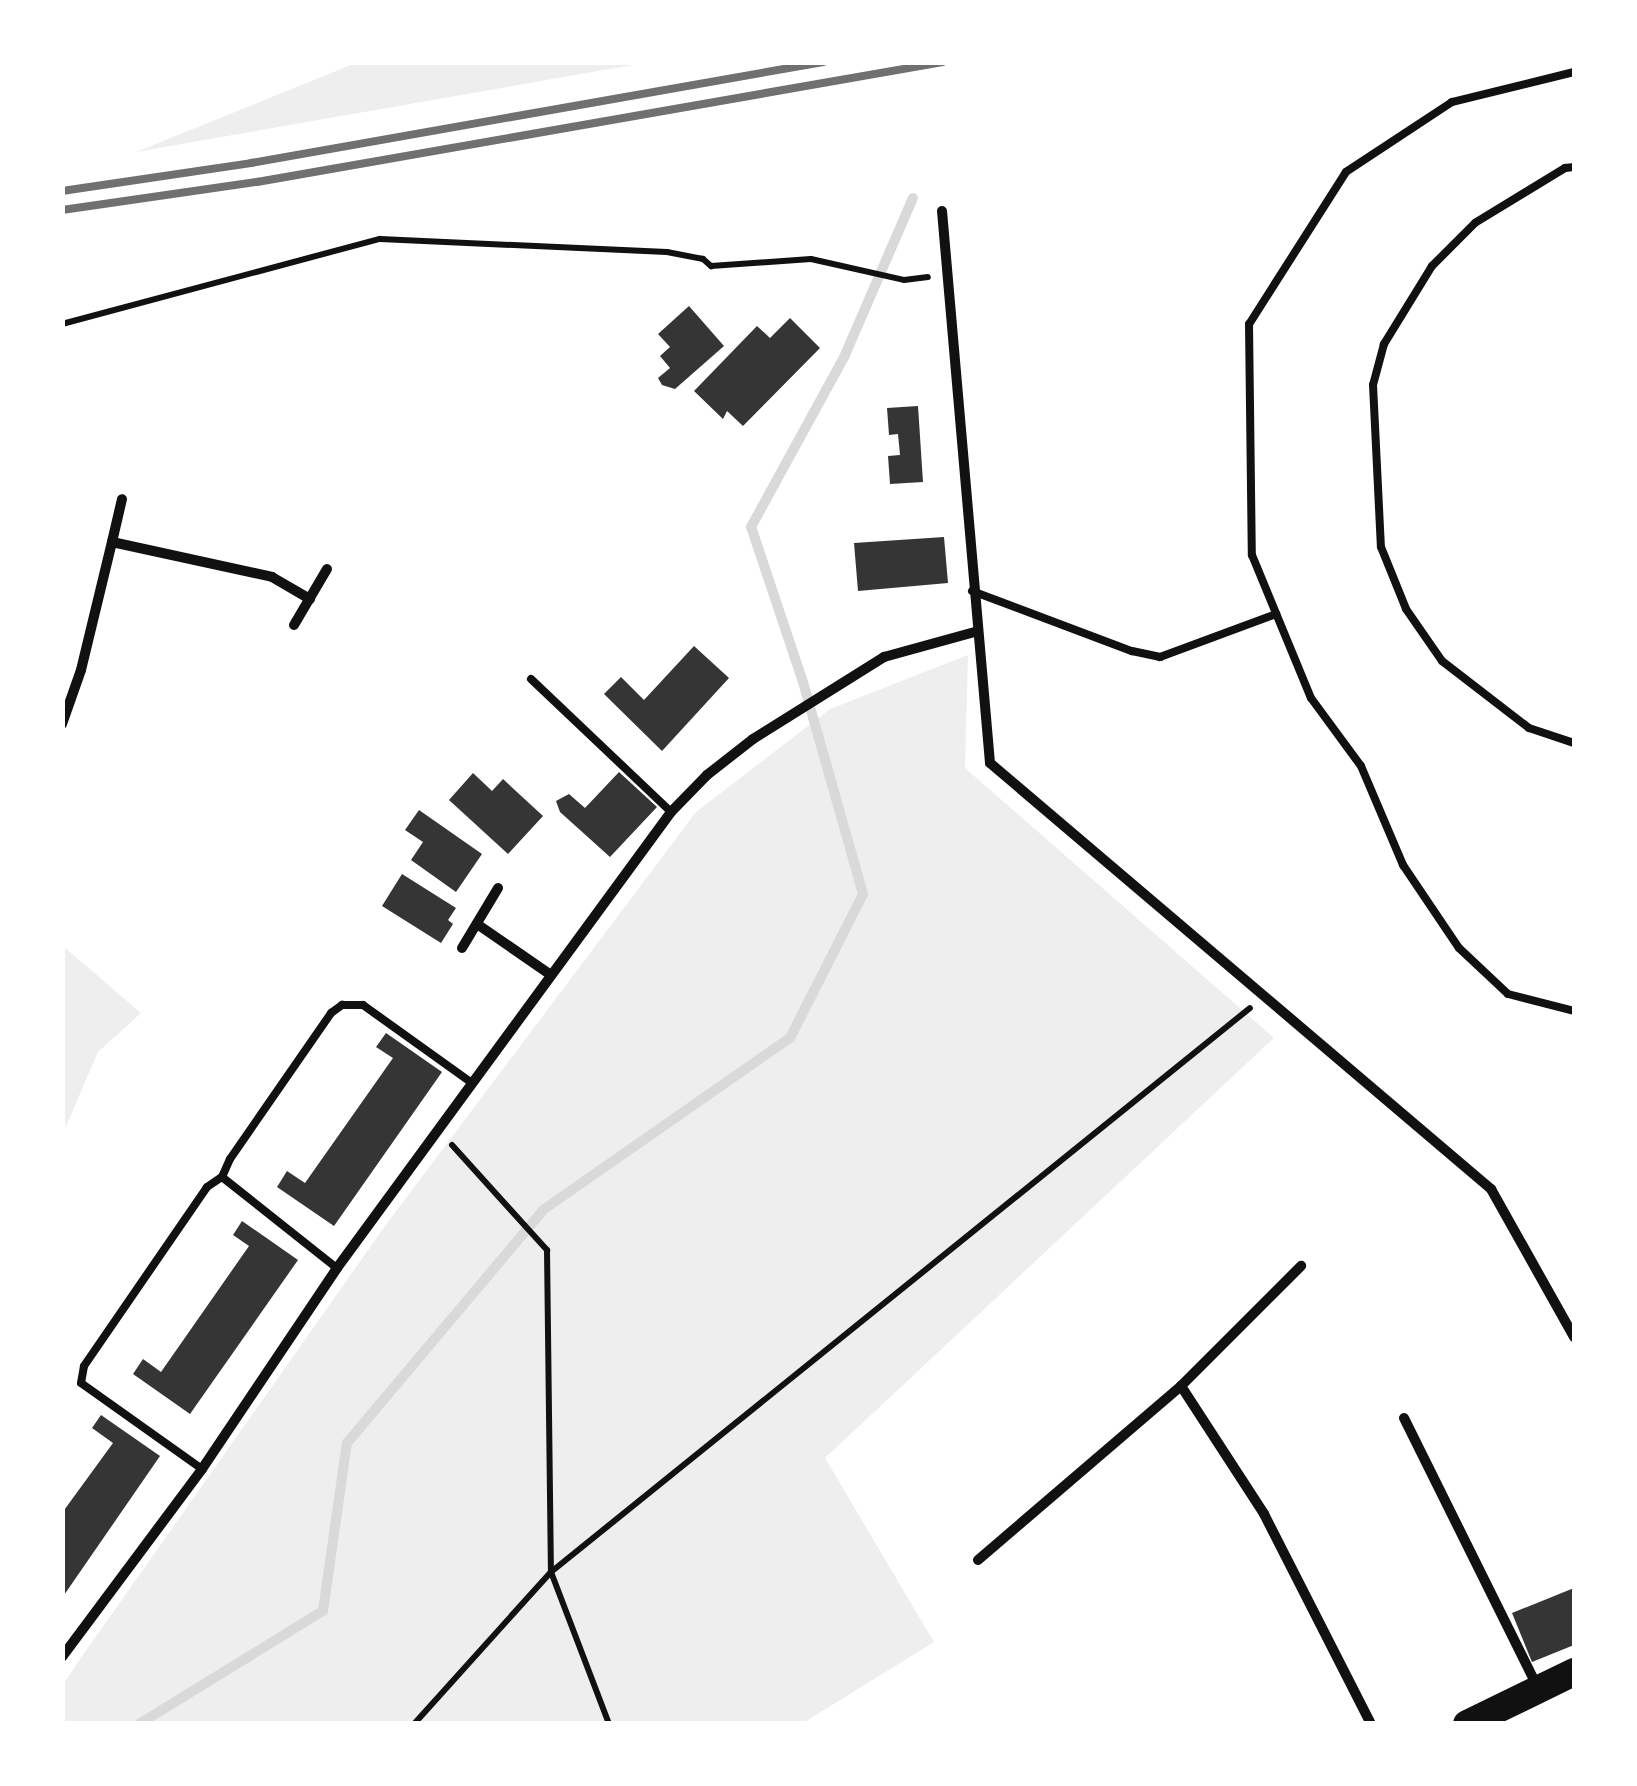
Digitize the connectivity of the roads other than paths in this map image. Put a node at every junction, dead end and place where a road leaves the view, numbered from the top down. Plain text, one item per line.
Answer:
1 (1574, 72) edge
2 (1574, 167) edge
3 (942, 210) dead end
4 (122, 499) dead end
5 (112, 542) junction
6 (327, 569) dead end
7 (972, 591) junction
8 (310, 599) junction
9 (1276, 614) junction
10 (294, 625) dead end
11 (976, 632) junction
12 (531, 679) dead end
13 (62, 724) edge
14 (1574, 744) edge
15 (671, 812) junction
16 (498, 888) dead end
17 (476, 924) junction
18 (462, 948) dead end
19 (551, 975) junction
20 (1574, 1011) edge
21 (472, 1084) junction
22 (222, 1177) junction
23 (1301, 1266) dead end
24 (338, 1268) junction
25 (1574, 1337) edge
26 (1181, 1386) junction
27 (1404, 1418) dead end
28 (202, 1469) junction
29 (978, 1560) dead end
30 (62, 1657) edge
31 (1574, 1672) edge
32 (1538, 1689) junction
33 (1371, 1724) edge
34 (1467, 1724) edge

1 - 9 lane
2 - 14 lane
3 - 7 street
4 - 5 street
5 - 8 street
5 - 13 street
6 - 8 street
7 - 9 lane
7 - 11 street
8 - 10 street
9 - 20 lane
11 - 15 street
11 - 25 street
12 - 15 lane
15 - 19 street
16 - 17 street
17 - 18 street
17 - 19 street
19 - 21 street
21 - 22 lane
21 - 24 street
22 - 24 lane
22 - 28 lane
23 - 26 street
24 - 28 street
26 - 29 street
26 - 33 street
27 - 32 street
28 - 30 street
31 - 32 highway
32 - 34 highway

